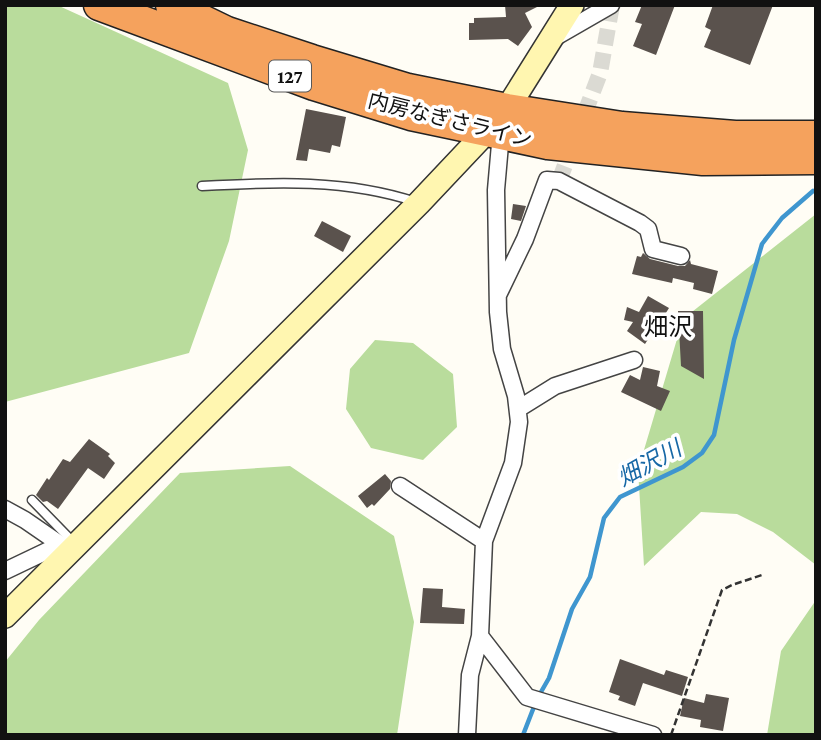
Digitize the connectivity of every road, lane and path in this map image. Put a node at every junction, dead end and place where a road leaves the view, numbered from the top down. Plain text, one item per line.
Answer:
1 (99, 5) edge
2 (171, 5) edge
3 (572, 5) edge
4 (611, 5) edge
5 (551, 40) junction
6 (498, 124) junction
7 (816, 136) edge
8 (816, 159) edge
9 (202, 186) dead end
10 (419, 203) junction
11 (681, 256) dead end
12 (497, 297) junction
13 (634, 360) dead end
14 (518, 409) junction
15 (400, 486) dead end
16 (32, 500) dead end
17 (5, 509) edge
18 (484, 541) junction
19 (71, 550) junction
20 (5, 571) edge
21 (762, 575) dead end
22 (5, 616) edge
23 (480, 636) junction
24 (642, 733) edge
25 (467, 735) edge
26 (671, 735) edge

1 - 6 highway, 内房なぎさライン / 127
2 - 6 highway, 内房なぎさライン / 127
3 - 5 street
4 - 5 street
5 - 6 street
6 - 7 highway, 内房なぎさライン / 127
6 - 8 highway, 内房なぎさライン / 127
6 - 10 street
6 - 12 street
9 - 10 lane
10 - 19 street
11 - 12 street
12 - 14 street
13 - 14 street
14 - 18 street
15 - 18 street
16 - 19 lane
17 - 19 street
18 - 23 street
19 - 20 street
19 - 22 street
21 - 26 path
23 - 24 street
23 - 25 street

